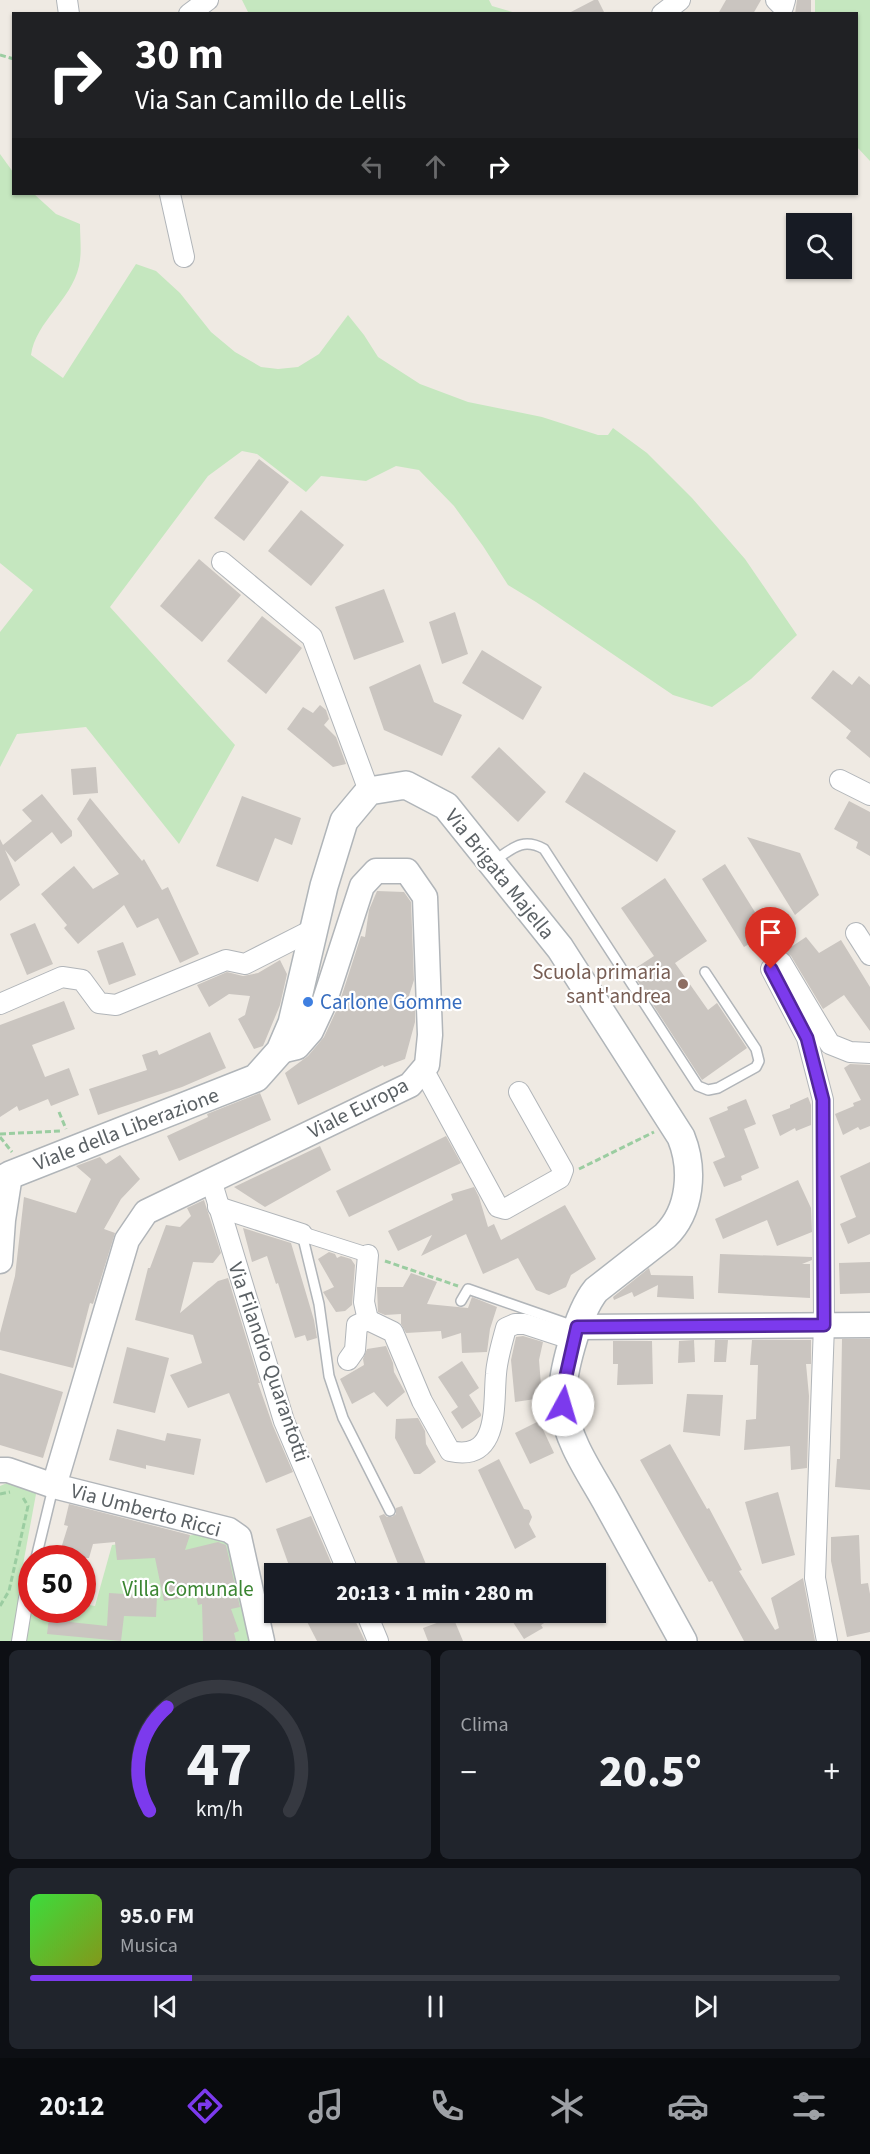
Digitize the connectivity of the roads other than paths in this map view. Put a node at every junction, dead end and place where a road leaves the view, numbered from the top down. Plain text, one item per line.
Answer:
1 (208, 0) edge
2 (680, 0) edge
3 (776, 0) edge
4 (785, 0) edge
5 (192, 12) edge
6 (665, 12) edge
7 (175, 195) edge
8 (184, 257) dead end
9 (222, 562) dead end
10 (840, 780) dead end
11 (369, 791) junction
12 (870, 795) edge
13 (492, 863) junction
14 (314, 929) junction
15 (705, 972) dead end
16 (0, 1004) edge
17 (280, 1051) junction
18 (870, 1053) edge
19 (424, 1071) junction
20 (519, 1092) dead end
21 (7, 1169) edge
22 (211, 1180) junction
23 (218, 1208) junction
24 (302, 1234) junction
25 (368, 1255) joint
26 (0, 1261) edge
27 (461, 1301) dead end
28 (368, 1320) junction
29 (824, 1325) junction
30 (870, 1325) edge
31 (575, 1334) junction
32 (348, 1360) dead end
33 (0, 1470) edge
34 (54, 1486) junction
35 (390, 1511) dead end
36 (39, 1545) edge
37 (344, 1563) edge
38 (22, 1623) edge
39 (371, 1623) edge
40 (19, 1641) edge
41 (262, 1641) edge
42 (378, 1641) edge
43 (683, 1641) edge
44 (827, 1641) edge

1 - 5 street
2 - 6 street
3 - 4 street
7 - 8 street
9 - 11 street
10 - 12 street
11 - 13 main road, Via Brigata Majella
11 - 14 main road
13 - 15 lane
13 - 31 main road, Via Brigata Majella
14 - 16 street
14 - 17 main road
17 - 19 street, Viale Europa
17 - 21 main road, Viale della Liberazione
18 - 29 street
19 - 20 street
19 - 22 street, Viale Europa
21 - 26 street, Viale della Liberazione
22 - 23 street, Via Filandro Quarantotti
22 - 34 street, Viale Europa
23 - 24 street
23 - 37 street, Via Filandro Quarantotti
24 - 25 street
24 - 35 lane
25 - 28 street
27 - 31 lane
28 - 31 street
28 - 32 street
29 - 30 street
29 - 31 street
29 - 44 street
31 - 43 main road, Via Brigata Majella
33 - 34 street
34 - 36 lane
34 - 41 street, Via Umberto Ricci
38 - 40 street
39 - 42 street

